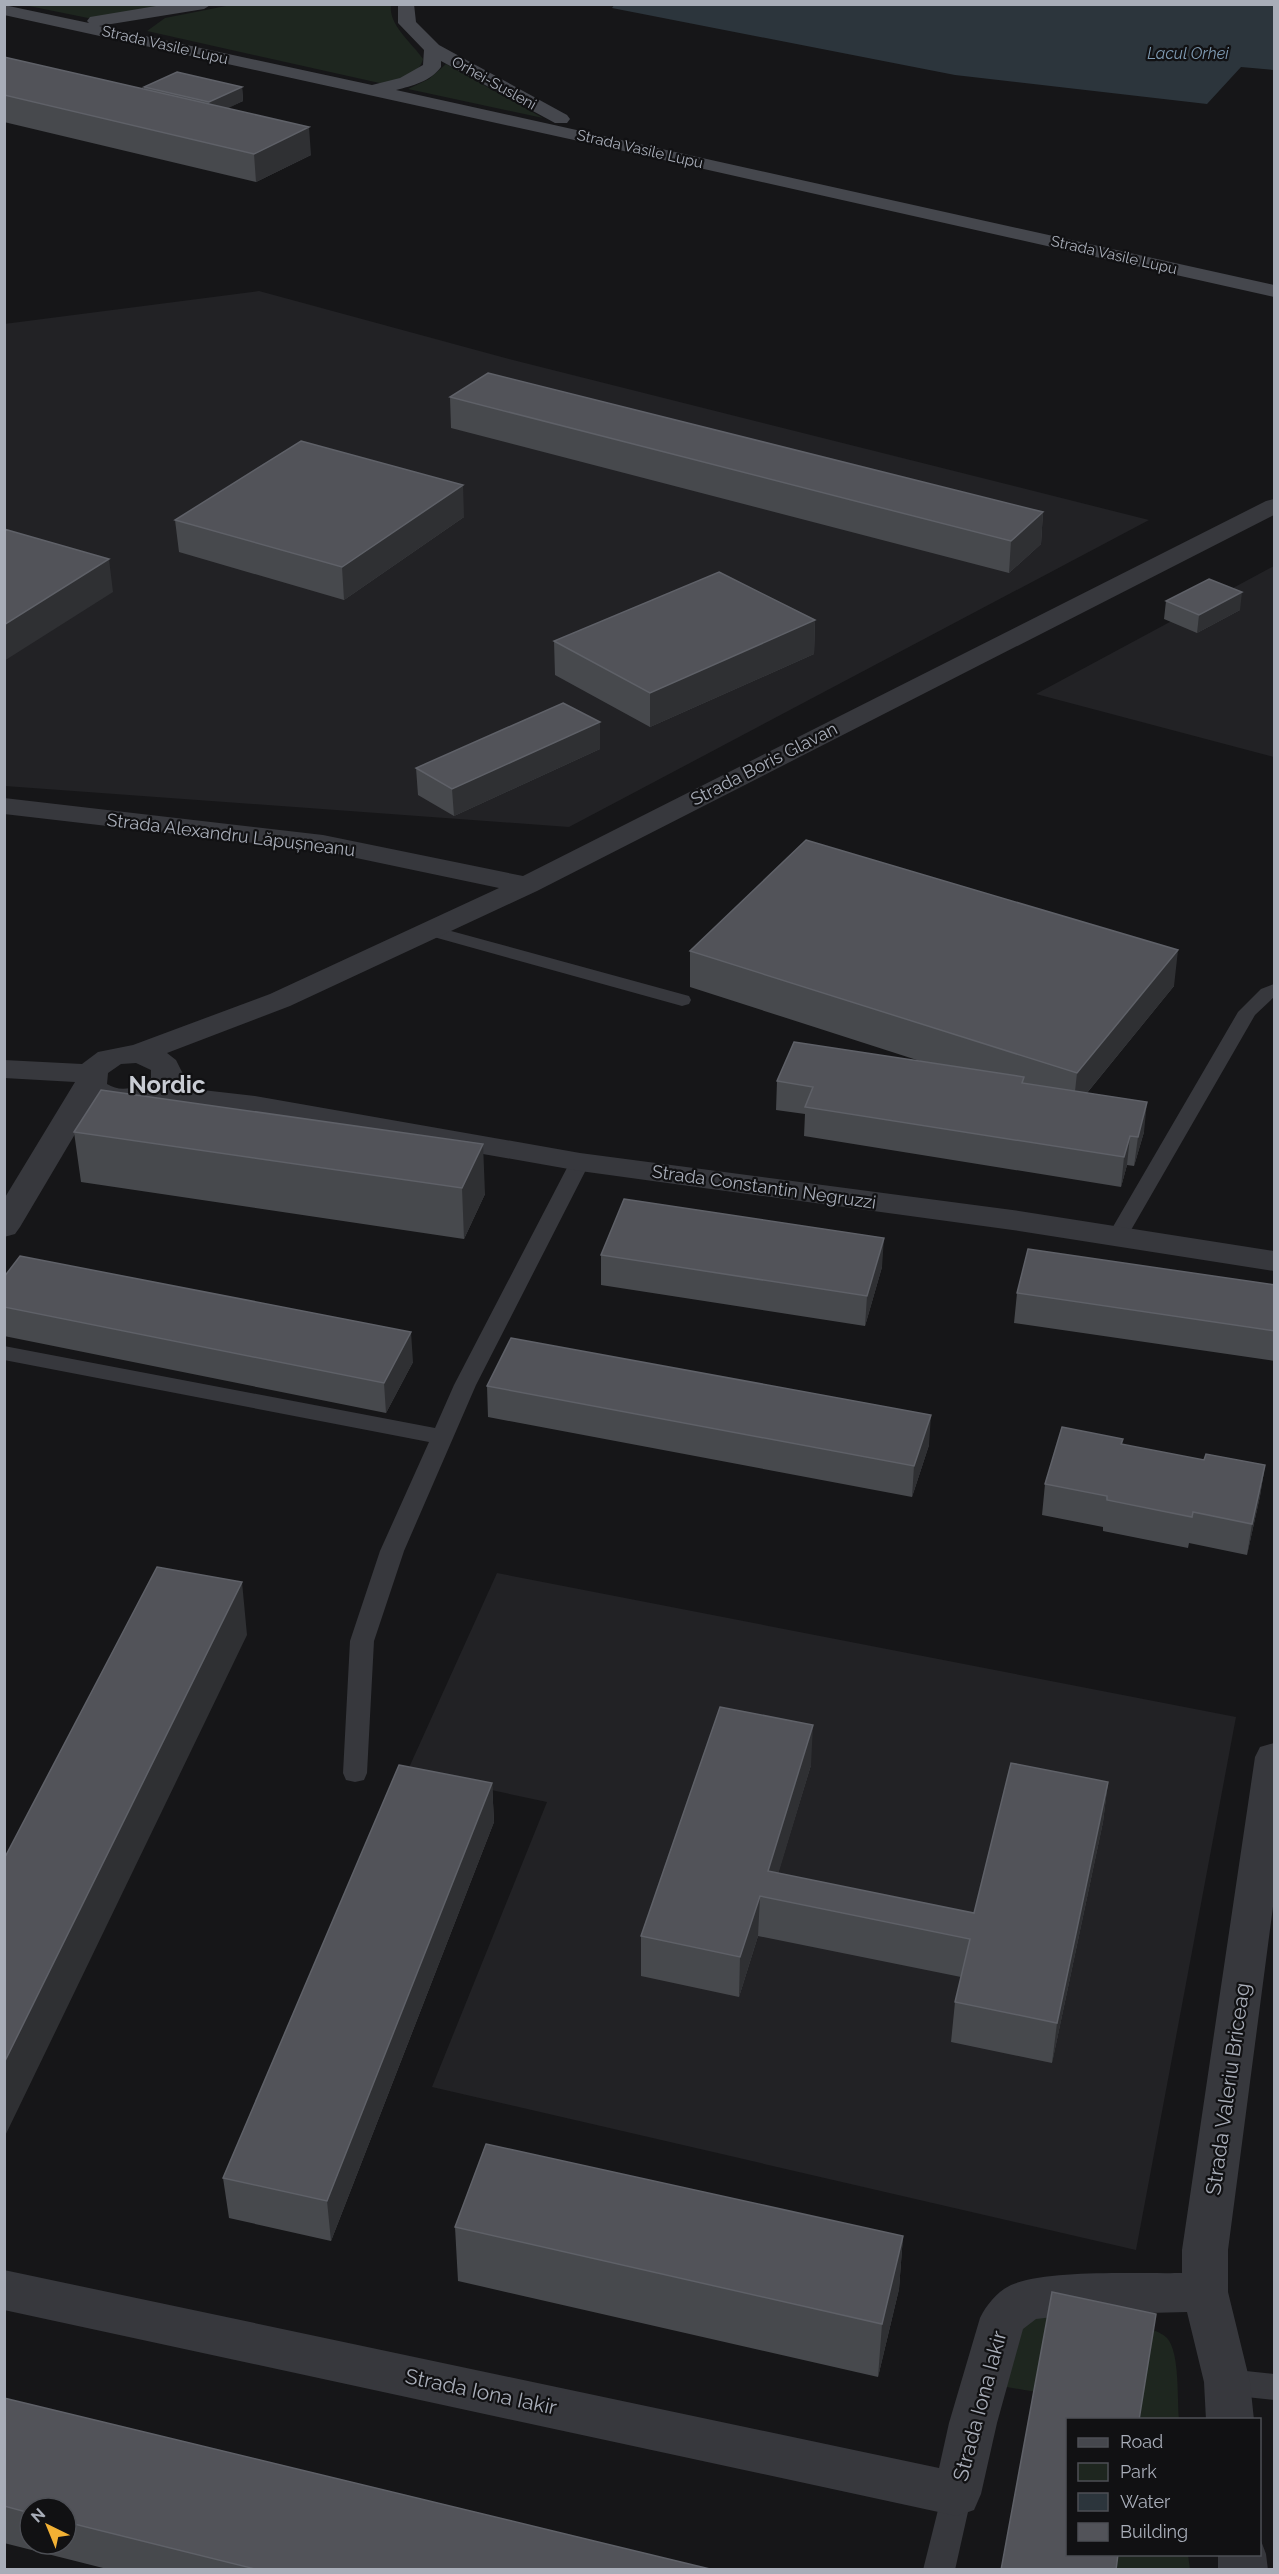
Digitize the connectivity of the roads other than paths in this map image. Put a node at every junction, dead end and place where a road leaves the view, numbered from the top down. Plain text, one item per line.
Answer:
1 (406, 4) edge
2 (197, 6) edge
3 (4, 10) edge
4 (72, 24) junction
5 (16, 32) dead end
6 (35, 34) dead end
7 (138, 38) junction
8 (433, 49) junction
9 (210, 55) junction
10 (373, 90) junction
11 (606, 141) junction
12 (1275, 291) edge
13 (1275, 506) edge
14 (4, 806) edge
15 (527, 885) junction
16 (429, 930) junction
17 (1275, 990) edge
18 (682, 1000) dead end
19 (249, 1012) junction
20 (136, 1054) junction
21 (4, 1070) edge
22 (90, 1078) junction
23 (162, 1080) junction
24 (120, 1099) junction
25 (52, 1150) junction
26 (580, 1162) junction
27 (4, 1227) edge
28 (1118, 1237) junction
29 (1275, 1261) edge
30 (4, 1353) edge
31 (443, 1437) junction
32 (1275, 1757) edge
33 (355, 1773) dead end
34 (4, 2290) edge
35 (1205, 2292) junction
36 (1275, 2387) edge
37 (1229, 2401) edge
38 (957, 2494) junction
39 (939, 2570) edge

1 - 8 main road, Orhei-Susleni
2 - 4 main road
2 - 7 main road
3 - 4 main road, Strada Vasile Lupu
4 - 5 main road
4 - 7 main road, Strada Vasile Lupu
6 - 9 main road
7 - 9 main road, Strada Vasile Lupu
8 - 10 main road
8 - 11 main road, Orhei-Susleni
9 - 10 main road, Strada Vasile Lupu
10 - 11 main road, Strada Vasile Lupu
11 - 12 main road, Strada Vasile Lupu
13 - 15 street, Strada Boris Glavan
14 - 15 street, Strada Alexandru Lăpușneanu
15 - 16 street, Strada Boris Glavan
16 - 18 lane
16 - 19 street, Strada Boris Glavan
17 - 28 lane
19 - 20 street, Strada Boris Glavan
19 - 23 street, Strada Boris Glavan
20 - 22 street, Strada Boris Glavan
20 - 23 street
21 - 22 street
22 - 24 street
22 - 25 street
23 - 24 street
23 - 26 street, Strada Constantin Negruzzi
24 - 25 street
25 - 27 street
26 - 28 street, Strada Constantin Negruzzi
26 - 31 lane
28 - 29 street, Strada Constantin Negruzzi
30 - 31 lane
31 - 33 lane
32 - 35 street, Strada Valeriu Briceag
34 - 38 street, Strada Iona Iakir
35 - 37 street, Strada Valeriu Briceag
35 - 38 street, Strada Iona Iakir
36 - 37 lane
38 - 39 lane, Strada Iona Iakir

